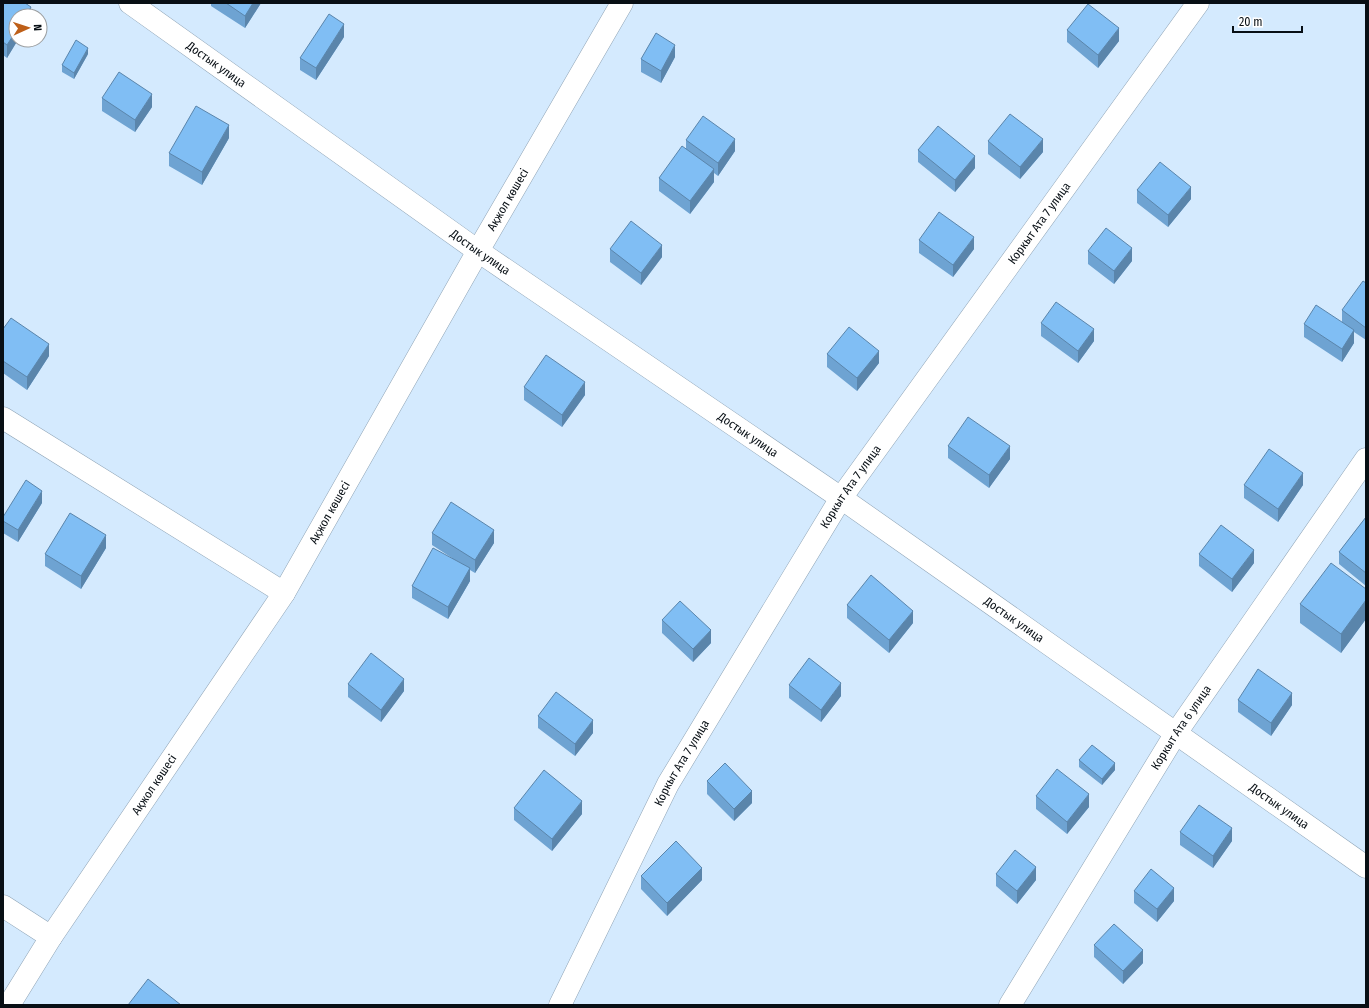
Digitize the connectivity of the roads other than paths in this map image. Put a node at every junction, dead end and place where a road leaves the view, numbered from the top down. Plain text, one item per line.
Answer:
1 (130, 3) edge
2 (622, 3) edge
3 (1198, 3) edge
4 (478, 251) junction
5 (3, 418) edge
6 (1366, 459) edge
7 (841, 498) junction
8 (284, 593) junction
9 (1176, 733) junction
10 (1366, 866) edge
11 (3, 906) edge
12 (51, 937) junction
13 (9, 1005) edge
14 (560, 1005) edge
15 (1010, 1005) edge

1 - 4 street, Достык улица
2 - 4 street, Ақжол көшесі
3 - 7 street, Коркыт Ата 7 улица
4 - 7 street, Достык улица
4 - 8 street, Ақжол көшесі
5 - 8 street
6 - 9 street, Коркыт Ата 6 улица
7 - 9 street, Достык улица
7 - 14 street, Коркыт Ата 7 улица
8 - 12 street, Ақжол көшесі
9 - 10 street, Достык улица
9 - 15 street, Коркыт Ата 6 улица
11 - 12 street
12 - 13 street, Ақжол көшесі

